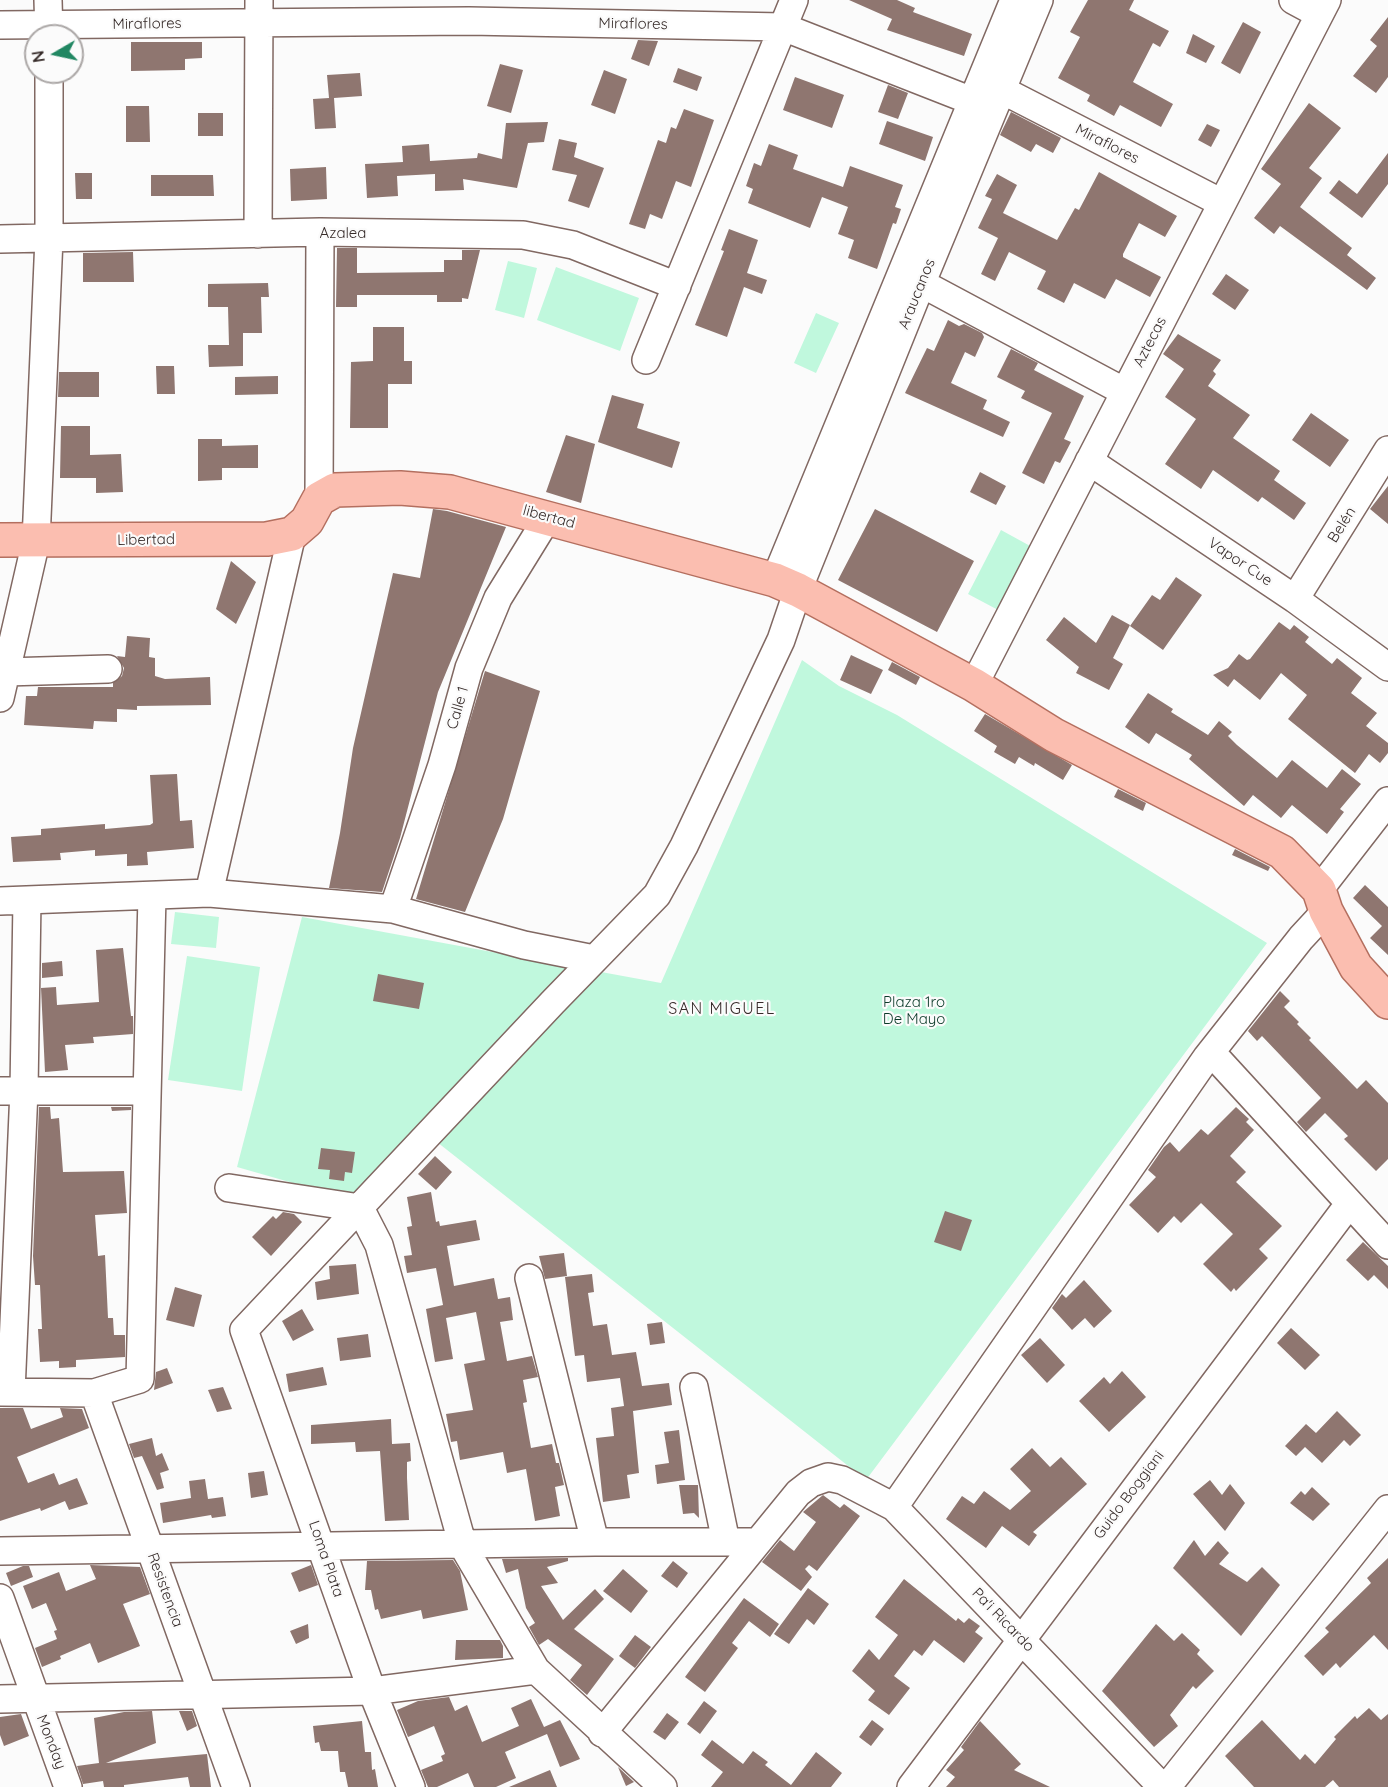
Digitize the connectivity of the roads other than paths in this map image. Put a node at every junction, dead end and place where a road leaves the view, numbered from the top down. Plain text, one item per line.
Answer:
1 (794, 0) edge
2 (1014, 0) edge
3 (1039, 0) edge
4 (1293, 0) edge
5 (1323, 7) edge
6 (469, 10) edge
7 (259, 11) edge
8 (48, 21) edge
9 (0, 25) edge
10 (783, 27) junction
11 (49, 84) edge
12 (1002, 90) junction
13 (972, 101) junction
14 (1222, 203) junction
15 (320, 232) junction
16 (258, 234) junction
17 (49, 238) junction
18 (0, 239) edge
19 (912, 277) junction
20 (677, 286) junction
21 (646, 360) dead end
22 (1125, 392) junction
23 (1388, 450) edge
24 (1089, 461) junction
25 (320, 500) junction
26 (548, 517) junction
27 (292, 534) junction
28 (0, 540) edge
29 (36, 541) junction
30 (787, 585) junction
31 (1295, 599) junction
32 (1388, 667) edge
33 (108, 669) dead end
34 (3, 685) edge
35 (974, 685) junction
36 (1388, 801) edge
37 (209, 892) junction
38 (152, 896) junction
39 (27, 900) junction
40 (0, 901) edge
41 (1322, 901) junction
42 (393, 909) junction
43 (594, 959) junction
44 (1388, 1002) edge
45 (1211, 1052) junction
46 (12, 1090) edge
47 (146, 1091) junction
48 (229, 1188) dead end
49 (1349, 1204) junction
50 (360, 1208) junction
51 (1388, 1245) edge
52 (529, 1278) dead end
53 (244, 1330) joint
54 (694, 1387) dead end
55 (5, 1392) edge
56 (94, 1393) junction
57 (894, 1507) junction
58 (1388, 1509) edge
59 (595, 1542) junction
60 (726, 1542) junction
61 (756, 1542) junction
62 (463, 1546) junction
63 (322, 1547) junction
64 (150, 1549) junction
65 (0, 1551) edge
66 (0, 1598) edge
67 (1021, 1638) junction
68 (536, 1670) junction
69 (372, 1691) junction
70 (203, 1695) junction
71 (34, 1697) junction
72 (0, 1699) edge
73 (602, 1732) junction
74 (68, 1787) edge
75 (236, 1787) edge
76 (411, 1787) edge
77 (663, 1787) edge
78 (911, 1787) edge
79 (1162, 1787) edge
80 (1167, 1787) edge

1 - 10 street
2 - 13 street, Araucanos
3 - 12 street, Araucanos
4 - 5 street
5 - 14 street, Aztecas
6 - 7 street, Miraflores
6 - 10 street, Miraflores
7 - 8 street, Miraflores
7 - 16 street
8 - 9 street, Miraflores
10 - 13 street, Miraflores
10 - 20 street
11 - 17 street
12 - 13 street
12 - 14 street, Miraflores
12 - 19 street, Araucanos
13 - 19 street, Araucanos
14 - 22 street, Aztecas
15 - 16 street, Azalea
15 - 20 street, Azalea
15 - 25 street
16 - 17 street, Azalea
17 - 18 street, Azalea
17 - 29 street
19 - 22 street
19 - 30 street, Araucanos
20 - 21 street
22 - 24 street, Aztecas
23 - 31 street, Belén
24 - 31 street, Vapor Cue
24 - 35 street, Aztecas
25 - 26 main road, libertad
25 - 27 main road
26 - 30 main road, libertad
26 - 42 street, Calle 1
27 - 29 main road, Libertad
27 - 37 street
28 - 29 main road, Libertad
29 - 34 street
30 - 35 main road, libertad
30 - 43 street, Araucanos
31 - 32 street, Vapor Cue
33 - 34 street
35 - 41 main road, libertad
36 - 41 street
37 - 38 street
37 - 42 street
38 - 39 street
38 - 47 street
39 - 40 street
39 - 46 street
41 - 44 main road, libertad
41 - 45 street
42 - 43 street
43 - 50 street, Araucanos
45 - 49 street
45 - 57 street
46 - 47 street
46 - 55 street
47 - 56 street
48 - 50 street
49 - 51 street
49 - 67 street, Guido Boggiani
50 - 53 street, Araucanos
50 - 62 street
52 - 59 street
53 - 63 street, Loma Plata
54 - 60 street
55 - 56 street
56 - 64 street, Resistencia
57 - 61 street, Pa'i Ricardo
57 - 67 street, Pa'i Ricardo
58 - 80 street
59 - 60 street
59 - 62 street
60 - 61 street
61 - 73 street
62 - 63 street
62 - 68 street
63 - 64 street
63 - 69 street, Loma Plata
64 - 65 street
64 - 70 street, Resistencia
66 - 71 street, Monday
67 - 78 street, Guido Boggiani
67 - 79 street, Pa'i Ricardo
68 - 69 street
68 - 73 street
69 - 70 street
69 - 76 street, Loma Plata
70 - 71 street
70 - 75 street, Resistencia
71 - 72 street
71 - 74 street, Monday
73 - 77 street

